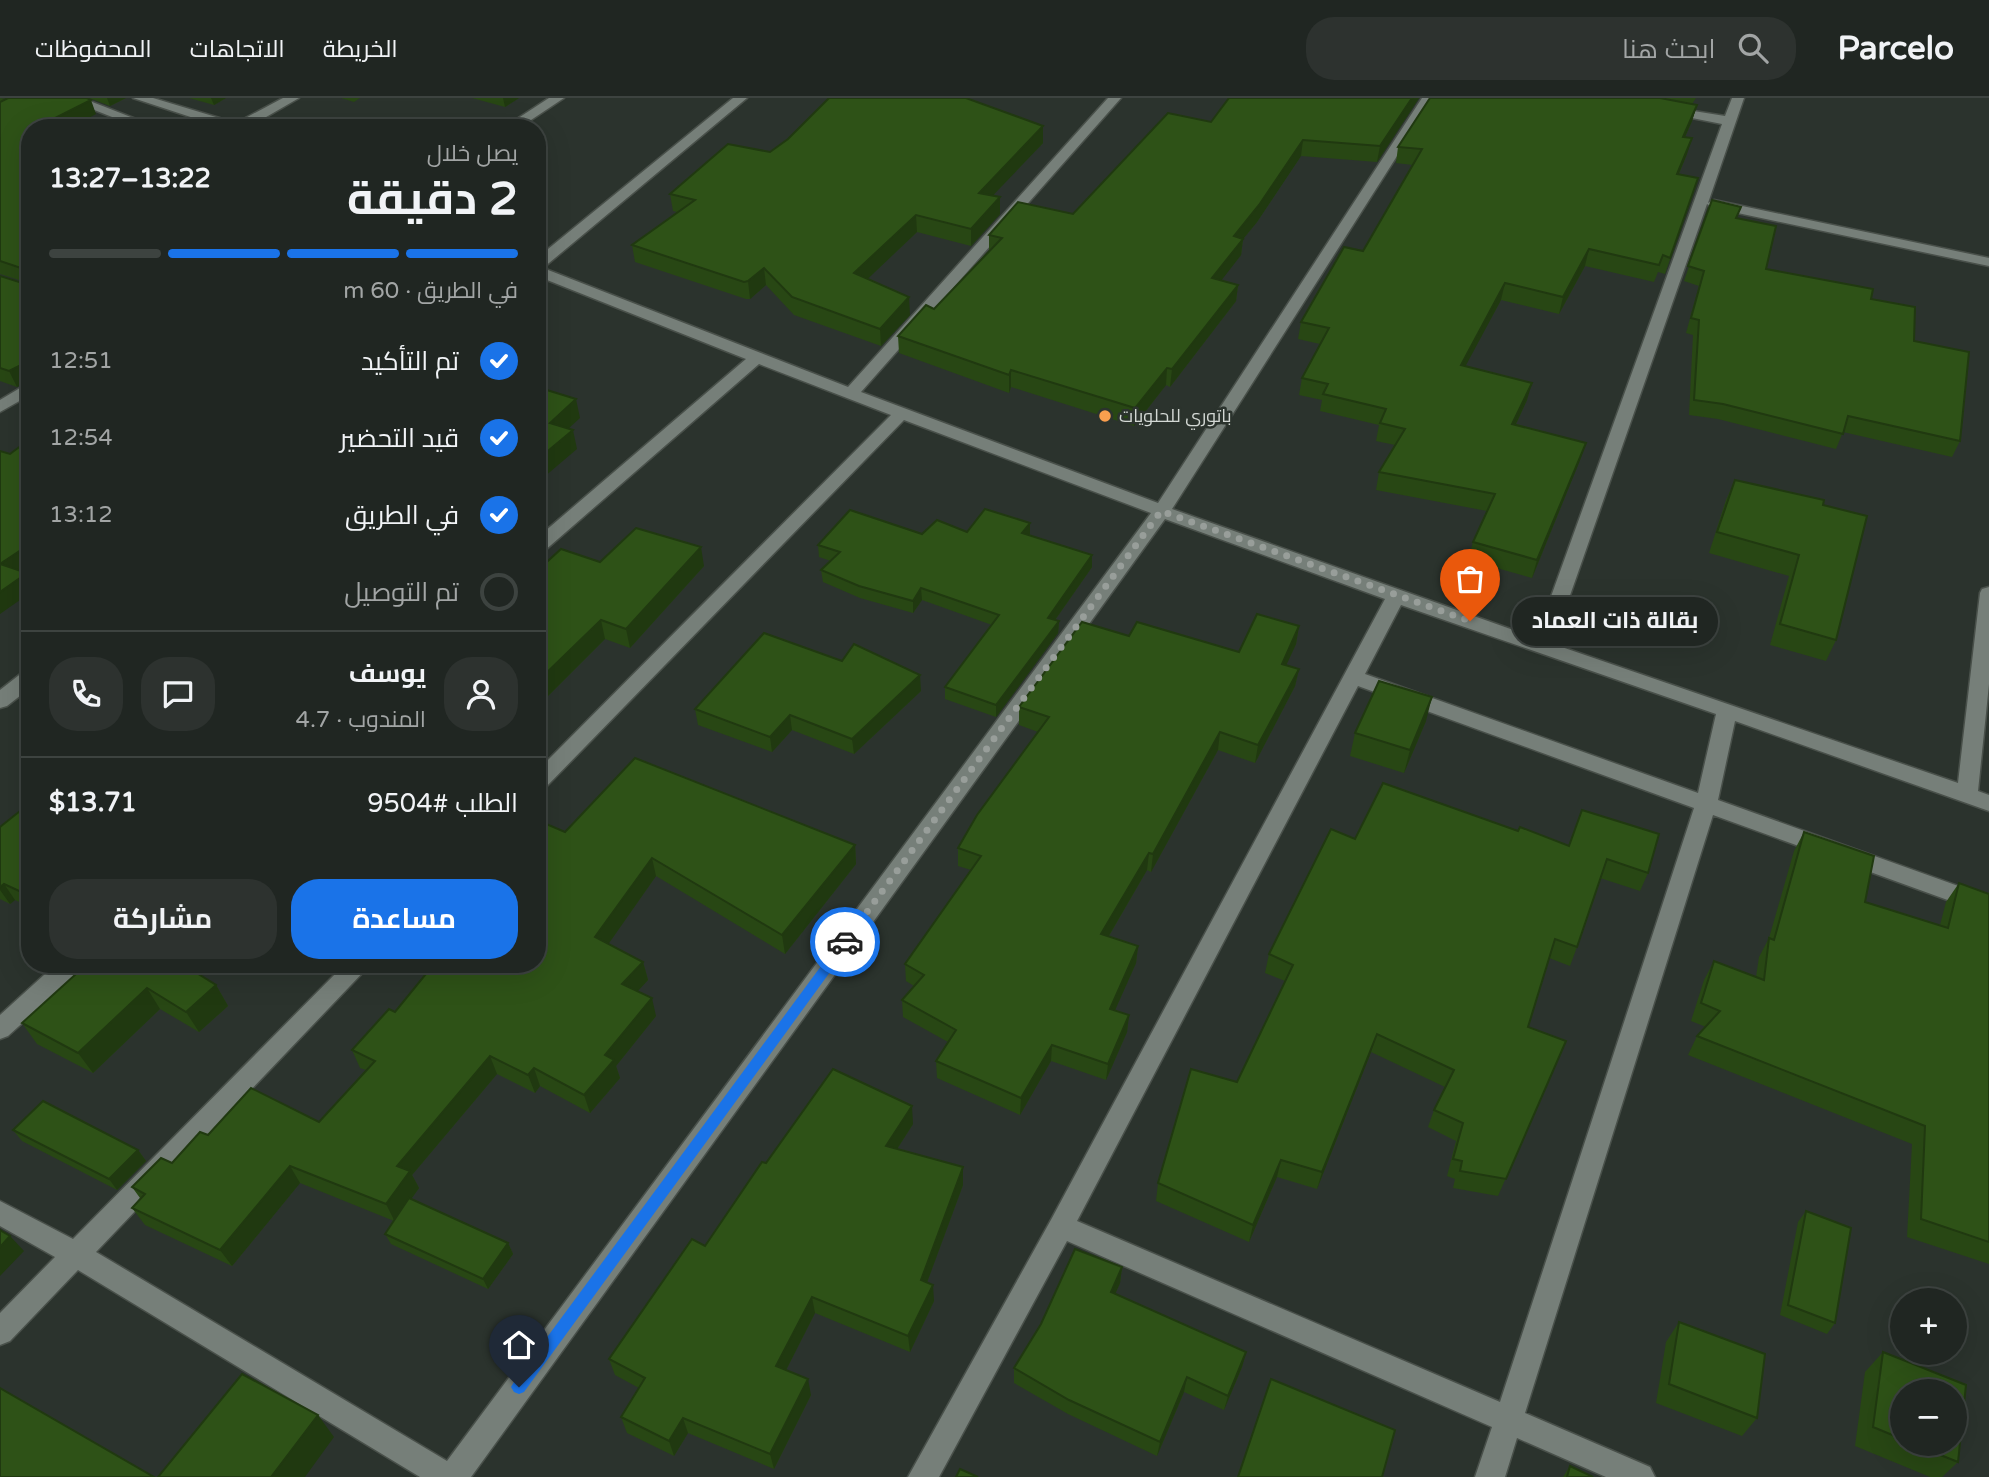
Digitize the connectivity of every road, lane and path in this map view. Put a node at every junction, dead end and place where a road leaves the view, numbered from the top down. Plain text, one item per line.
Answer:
1 (70, 98) edge
2 (139, 98) edge
3 (293, 98) edge
4 (558, 98) edge
5 (741, 98) edge
6 (1115, 98) edge
7 (1428, 98) edge
8 (1738, 98) edge
9 (155, 103) junction
10 (1649, 106) edge
11 (124, 117) junction
12 (129, 119) edge
13 (207, 119) edge
14 (254, 119) edge
15 (524, 119) edge
16 (1730, 121) junction
17 (1702, 201) junction
18 (546, 261) edge
19 (1989, 262) edge
20 (546, 273) edge
21 (756, 358) junction
22 (21, 393) edge
23 (850, 394) junction
24 (0, 407) edge
25 (900, 415) junction
26 (1161, 511) junction
27 (546, 540) edge
28 (1989, 593) edge
29 (1396, 596) junction
30 (1543, 646) junction
31 (1354, 677) junction
32 (21, 684) edge
33 (0, 701) edge
34 (1727, 712) junction
35 (546, 775) edge
36 (1967, 795) junction
37 (1989, 803) edge
38 (1706, 805) junction
39 (1989, 906) edge
40 (62, 973) edge
41 (351, 973) edge
42 (0, 1029) edge
43 (0, 1213) edge
44 (1061, 1226) junction
45 (75, 1254) junction
46 (0, 1332) edge
47 (1508, 1419) junction
48 (447, 1477) edge
49 (453, 1477) edge
50 (923, 1477) edge
51 (1490, 1477) edge
52 (1640, 1477) edge

1 - 11 street
2 - 9 street
3 - 14 street
4 - 15 street
5 - 18 street
6 - 23 street
7 - 26 street
8 - 16 street
9 - 11 street
9 - 13 street
10 - 16 street
11 - 12 street
16 - 17 street
17 - 19 street
17 - 30 street
20 - 21 street
21 - 23 street
21 - 27 street
22 - 24 street
23 - 25 street
25 - 26 street
25 - 35 street
26 - 29 street
26 - 49 street
28 - 36 street
29 - 30 street
29 - 31 street
30 - 34 street
31 - 38 street
31 - 44 street
32 - 33 street
34 - 36 street
34 - 38 street
36 - 37 street
38 - 39 street
38 - 47 street
40 - 42 street
41 - 45 street
43 - 45 street
44 - 47 street
44 - 50 street
45 - 46 street
45 - 48 street
47 - 51 street
47 - 52 street

